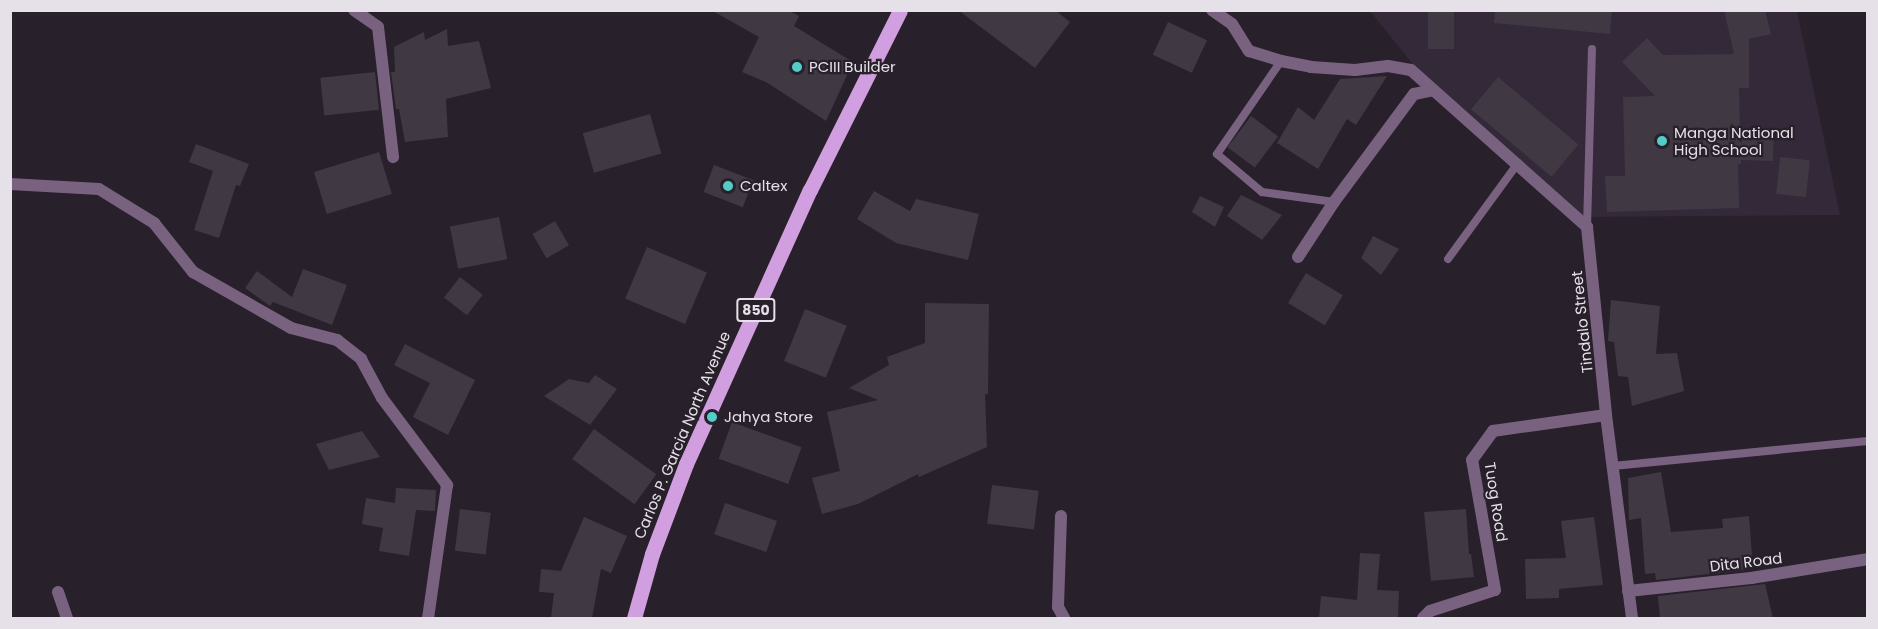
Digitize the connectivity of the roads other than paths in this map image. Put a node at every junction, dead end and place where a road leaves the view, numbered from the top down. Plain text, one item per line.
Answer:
1 (354, 10) edge
2 (900, 10) edge
3 (1212, 10) edge
4 (1592, 49) dead end
5 (1281, 61) junction
6 (1434, 90) junction
7 (393, 157) dead end
8 (1518, 163) junction
9 (10, 184) edge
10 (1334, 202) junction
11 (1587, 227) junction
12 (1298, 257) dead end
13 (1448, 259) dead end
14 (1606, 415) junction
15 (1868, 441) edge
16 (1613, 466) junction
17 (1061, 516) dead end
18 (1868, 559) edge
19 (1628, 591) junction
20 (58, 592) dead end
21 (66, 618) edge
22 (428, 618) edge
23 (634, 618) edge
24 (1064, 618) edge
25 (1424, 618) edge
26 (1632, 618) edge

1 - 7 street
2 - 23 main road, Carlos P. Garcia North Avenue / 850
3 - 5 street
4 - 11 lane
5 - 6 street
5 - 10 lane
6 - 8 street
6 - 10 street
8 - 11 street
8 - 13 lane
9 - 22 street
10 - 12 street
11 - 14 street, Tindalo Street
14 - 16 street, Tindalo Street
14 - 25 street, Tuog Road
15 - 16 lane
16 - 19 street, Tindalo Street
17 - 24 street
18 - 19 street, Dita Road
19 - 26 street, Tindalo Street
20 - 21 street

